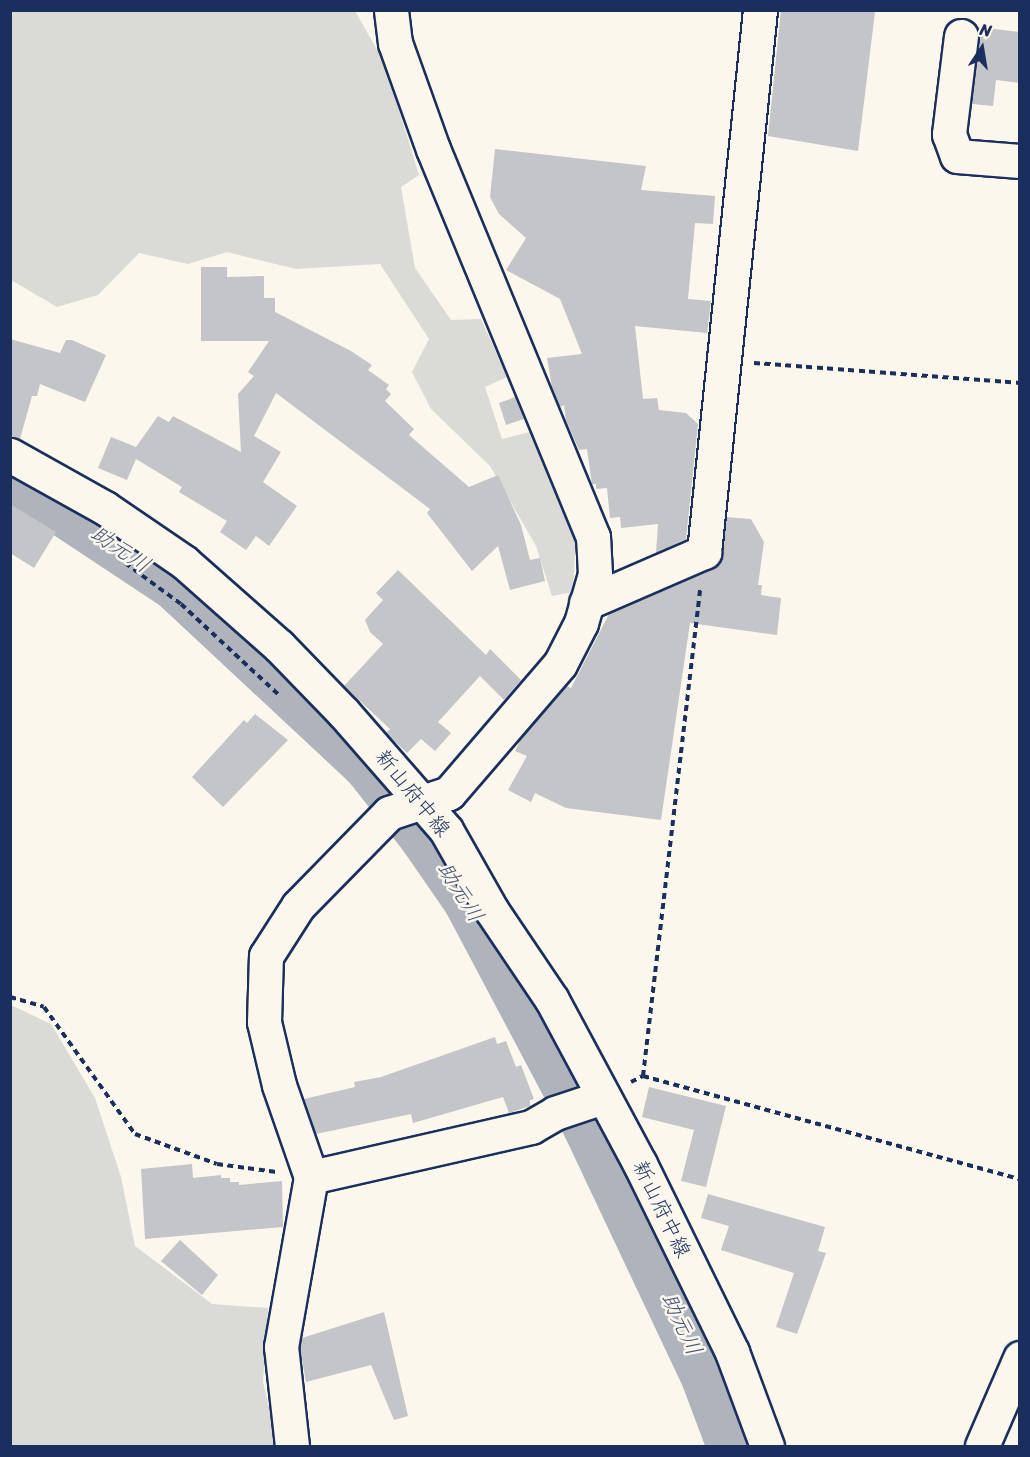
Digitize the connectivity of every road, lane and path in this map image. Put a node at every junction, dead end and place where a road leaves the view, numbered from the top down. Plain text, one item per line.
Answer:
1 (391, 10) edge
2 (760, 10) edge
3 (961, 36) dead end
4 (1020, 161) edge
5 (722, 360) junction
6 (1020, 383) edge
7 (10, 455) edge
8 (704, 552) junction
9 (116, 556) dead end
10 (586, 603) junction
11 (282, 698) dead end
12 (422, 800) junction
13 (10, 997) edge
14 (643, 1076) junction
15 (603, 1097) junction
16 (311, 1177) junction
17 (1018, 1179) edge
18 (1020, 1358) edge
19 (291, 1446) edge
20 (766, 1446) edge
21 (982, 1446) edge

1 - 10 street
2 - 5 street
3 - 4 street
5 - 6 path
5 - 8 street
7 - 12 street, 新山府中線
8 - 10 street
8 - 14 path
9 - 11 path
10 - 12 street
12 - 15 street, 新山府中線
12 - 16 street
13 - 16 path
14 - 15 path
14 - 17 path
15 - 16 street
15 - 20 street, 新山府中線
16 - 19 street
18 - 21 street

